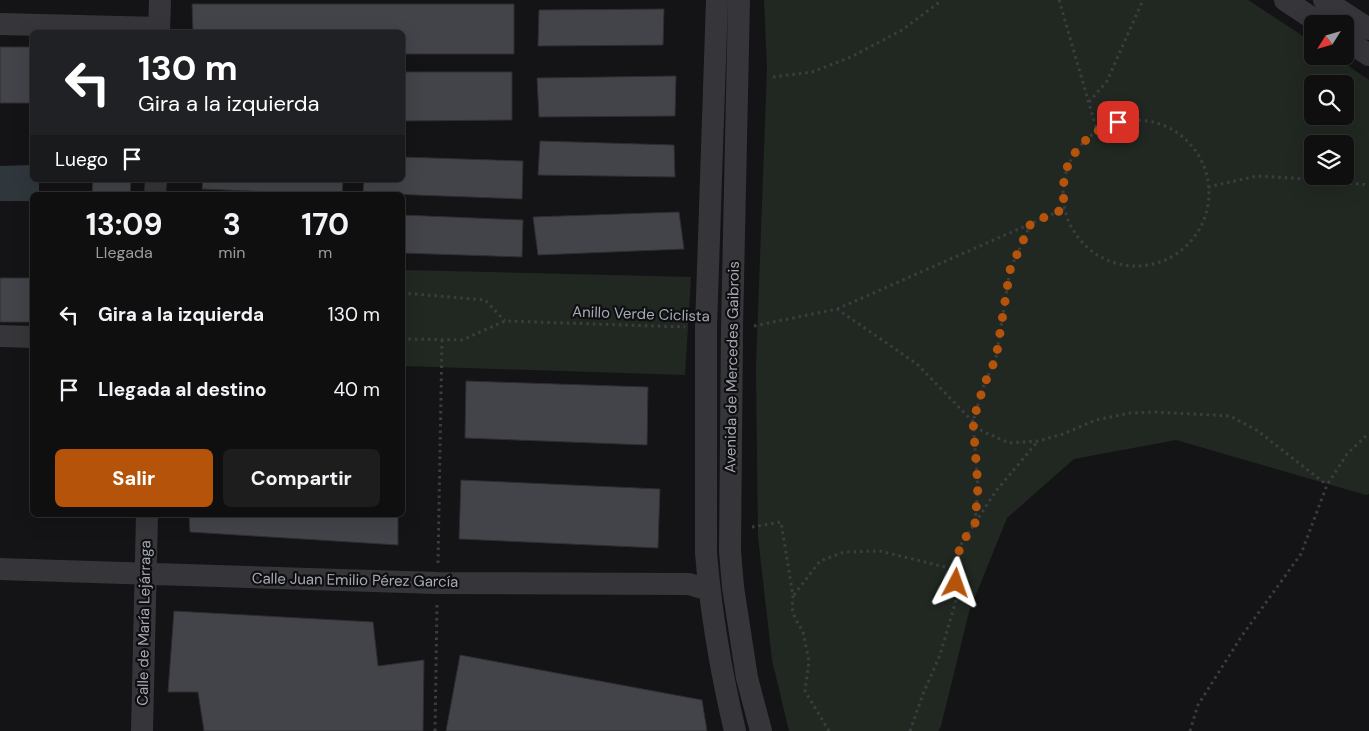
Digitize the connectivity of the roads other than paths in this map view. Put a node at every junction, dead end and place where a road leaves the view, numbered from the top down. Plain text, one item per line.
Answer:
1 (160, 0) edge
2 (717, 0) edge
3 (739, 0) edge
4 (1285, 0) edge
5 (1324, 0) edge
6 (1308, 15) edge
7 (0, 24) edge
8 (1369, 29) edge
9 (159, 30) edge
10 (1354, 45) edge
11 (1369, 55) edge
12 (0, 336) edge
13 (30, 337) edge
14 (147, 517) edge
15 (0, 569) edge
16 (145, 575) junction
17 (709, 590) junction
18 (142, 731) edge
19 (735, 731) edge
20 (761, 731) edge

1 - 9 street
2 - 17 street, Avenida de Mercedes Gaibrois
3 - 20 street, Avenida de Mercedes Gaibrois
4 - 6 street
5 - 8 street
7 - 9 street
10 - 11 street
12 - 13 street
14 - 16 street, Calle de María Lejárraga
15 - 16 street, Calle Juan Emilio Pérez García
16 - 17 street, Calle Juan Emilio Pérez García
16 - 18 street, Calle de María Lejárraga
17 - 19 street, Avenida de Mercedes Gaibrois

